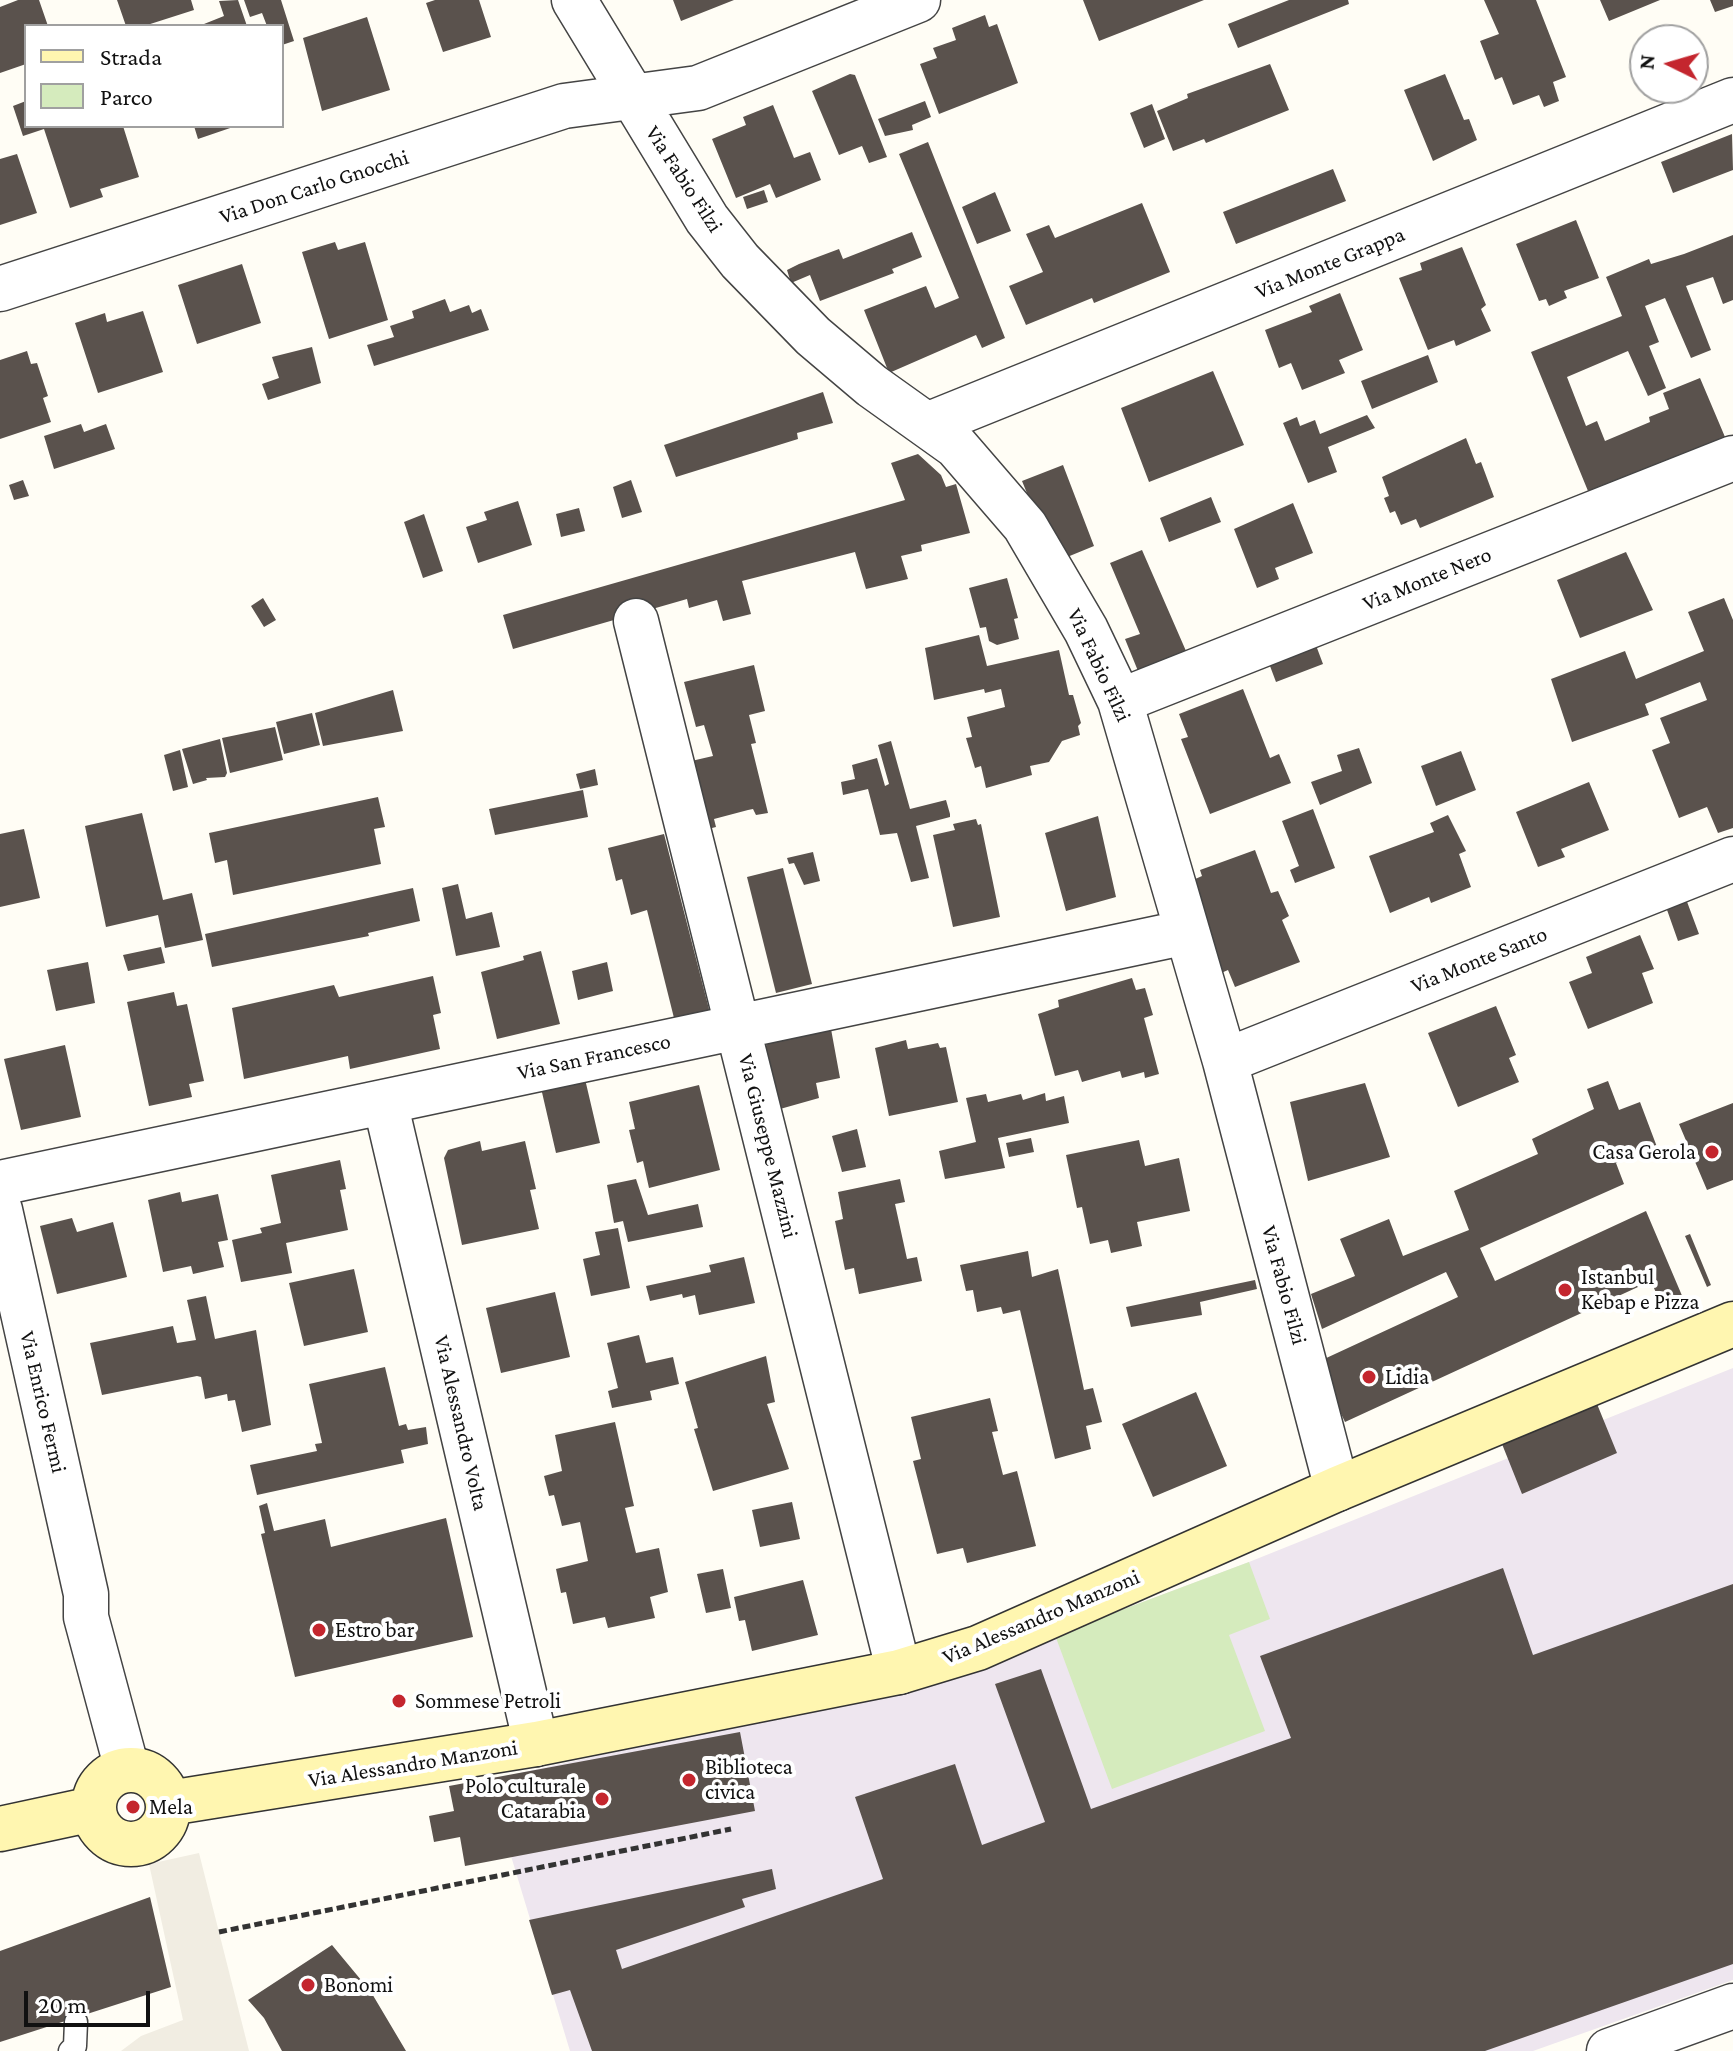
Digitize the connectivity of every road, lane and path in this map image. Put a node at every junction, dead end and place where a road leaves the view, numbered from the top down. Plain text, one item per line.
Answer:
1 (574, 0) edge
2 (918, 0) edge
3 (631, 97) junction
4 (1733, 100) edge
5 (0, 289) edge
6 (927, 425) junction
7 (1733, 458) edge
8 (636, 621) dead end
9 (1120, 701) junction
10 (1733, 859) edge
11 (1187, 932) junction
12 (738, 1027) junction
13 (1225, 1061) junction
14 (385, 1102) junction
15 (0, 1183) edge
16 (0, 1210) edge
17 (1733, 1324) edge
18 (1337, 1489) junction
19 (899, 1672) junction
20 (536, 1744) junction
21 (127, 1769) junction
22 (169, 1803) junction
23 (93, 1809) junction
24 (0, 1829) edge
25 (731, 1829) dead end
26 (219, 1932) dead end
27 (1733, 2006) edge
28 (76, 2022) dead end
29 (70, 2051) edge
30 (1609, 2051) edge

1 - 3 street, Via Fabio Filzi
2 - 3 street, Via Don Carlo Gnocchi
3 - 5 street, Via Don Carlo Gnocchi
3 - 6 street, Via Fabio Filzi
4 - 6 street, Via Monte Grappa
6 - 9 street, Via Fabio Filzi
7 - 9 street, Via Monte Nero
8 - 12 street, Via Giuseppe Mazzini
9 - 11 street, Via Fabio Filzi
10 - 13 street, Via Monte Santo
11 - 12 street, Via San Francesco
11 - 13 street, Via Fabio Filzi
12 - 14 street, Via San Francesco
12 - 19 street, Via Giuseppe Mazzini
13 - 18 street, Via Fabio Filzi
14 - 15 street, Via San Francesco
14 - 20 street, Via Alessandro Volta
16 - 21 street, Via Enrico Fermi
17 - 18 street, Via Alessandro Manzoni
18 - 19 street, Via Alessandro Manzoni
19 - 20 street, Via Alessandro Manzoni
20 - 22 street, Via Alessandro Manzoni
21 - 22 street
21 - 23 street
22 - 23 street
23 - 24 street
25 - 26 path
27 - 30 street
28 - 29 lane

